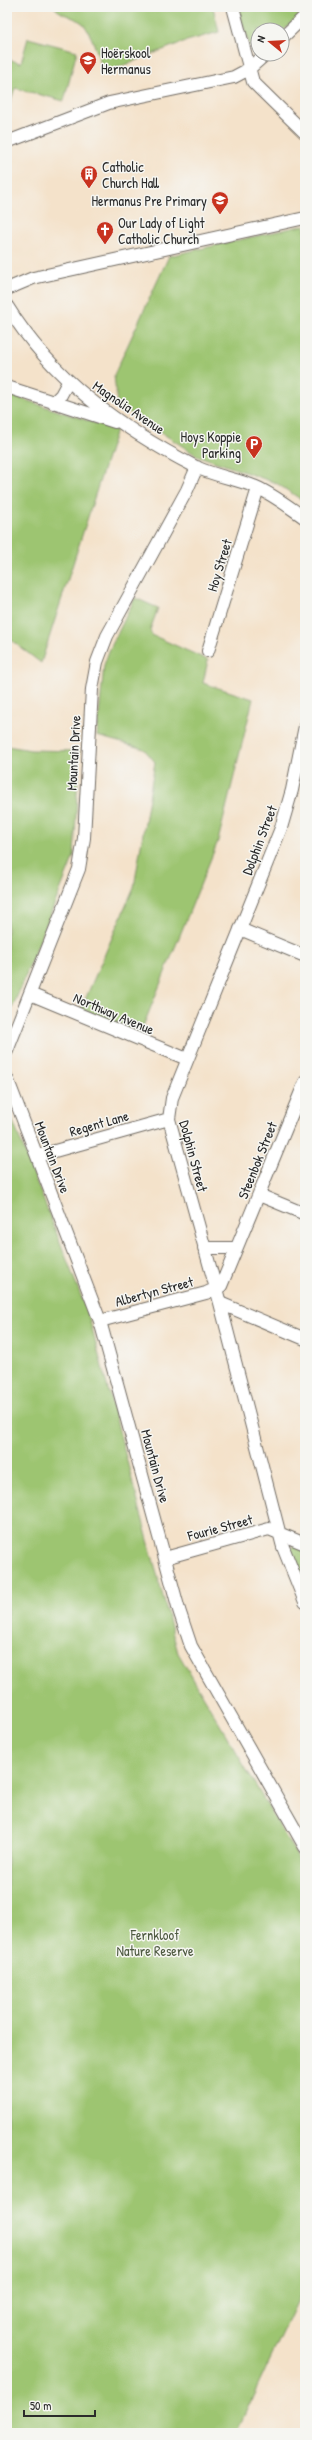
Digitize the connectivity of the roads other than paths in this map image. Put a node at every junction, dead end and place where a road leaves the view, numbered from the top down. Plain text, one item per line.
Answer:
1 (233, 7) edge
2 (305, 16) edge
3 (290, 30) edge
4 (257, 62) edge
5 (249, 69) junction
6 (305, 133) edge
7 (7, 142) edge
8 (305, 218) edge
9 (7, 289) edge
10 (7, 306) edge
11 (68, 382) junction
12 (7, 386) edge
13 (53, 403) junction
14 (120, 422) junction
15 (197, 467) junction
16 (258, 488) junction
17 (305, 518) edge
18 (208, 651) dead end
19 (305, 726) edge
20 (240, 929) junction
21 (305, 956) edge
22 (30, 994) junction
23 (7, 1052) edge
24 (187, 1059) junction
25 (7, 1078) edge
26 (305, 1085) edge
27 (169, 1119) junction
28 (37, 1156) junction
29 (259, 1195) junction
30 (305, 1214) edge
31 (204, 1248) junction
32 (236, 1248) junction
33 (216, 1289) junction
34 (220, 1303) junction
35 (100, 1321) junction
36 (305, 1339) edge
37 (280, 1534) junction
38 (305, 1544) edge
39 (165, 1558) junction
40 (305, 1602) edge
41 (305, 1846) edge

1 - 5 street
2 - 3 street
4 - 5 street
5 - 6 street
5 - 7 street
8 - 9 street
10 - 11 street, Magnolia Avenue
11 - 13 street
11 - 14 street, Magnolia Avenue
12 - 13 street
13 - 14 street
14 - 15 street, Magnolia Avenue
15 - 16 street, Magnolia Avenue
15 - 22 street, Mountain Drive
16 - 17 street, Magnolia Avenue
16 - 18 street, Hoy Street
19 - 20 street, Dolphin Street
20 - 21 street
20 - 24 street, Dolphin Street
22 - 23 street, Mountain Drive
22 - 24 street, Northway Avenue
24 - 27 street, Dolphin Street
25 - 28 street, Mountain Drive
26 - 29 street, Steenbok Street
27 - 28 street, Regent Lane
27 - 31 street, Dolphin Street
28 - 35 street, Mountain Drive
29 - 30 street
29 - 32 street, Steenbok Street
31 - 32 street
31 - 33 street, Dolphin Street
32 - 33 street, Steenbok Street
33 - 34 street, Dolphin Street
33 - 35 street, Albertyn Street
34 - 36 street
34 - 37 street, Dolphin Street
35 - 39 street, Mountain Drive
37 - 38 street, Fourie Street
37 - 39 street, Fourie Street
37 - 40 street, Dolphin Street
39 - 41 street, Mountain Drive

